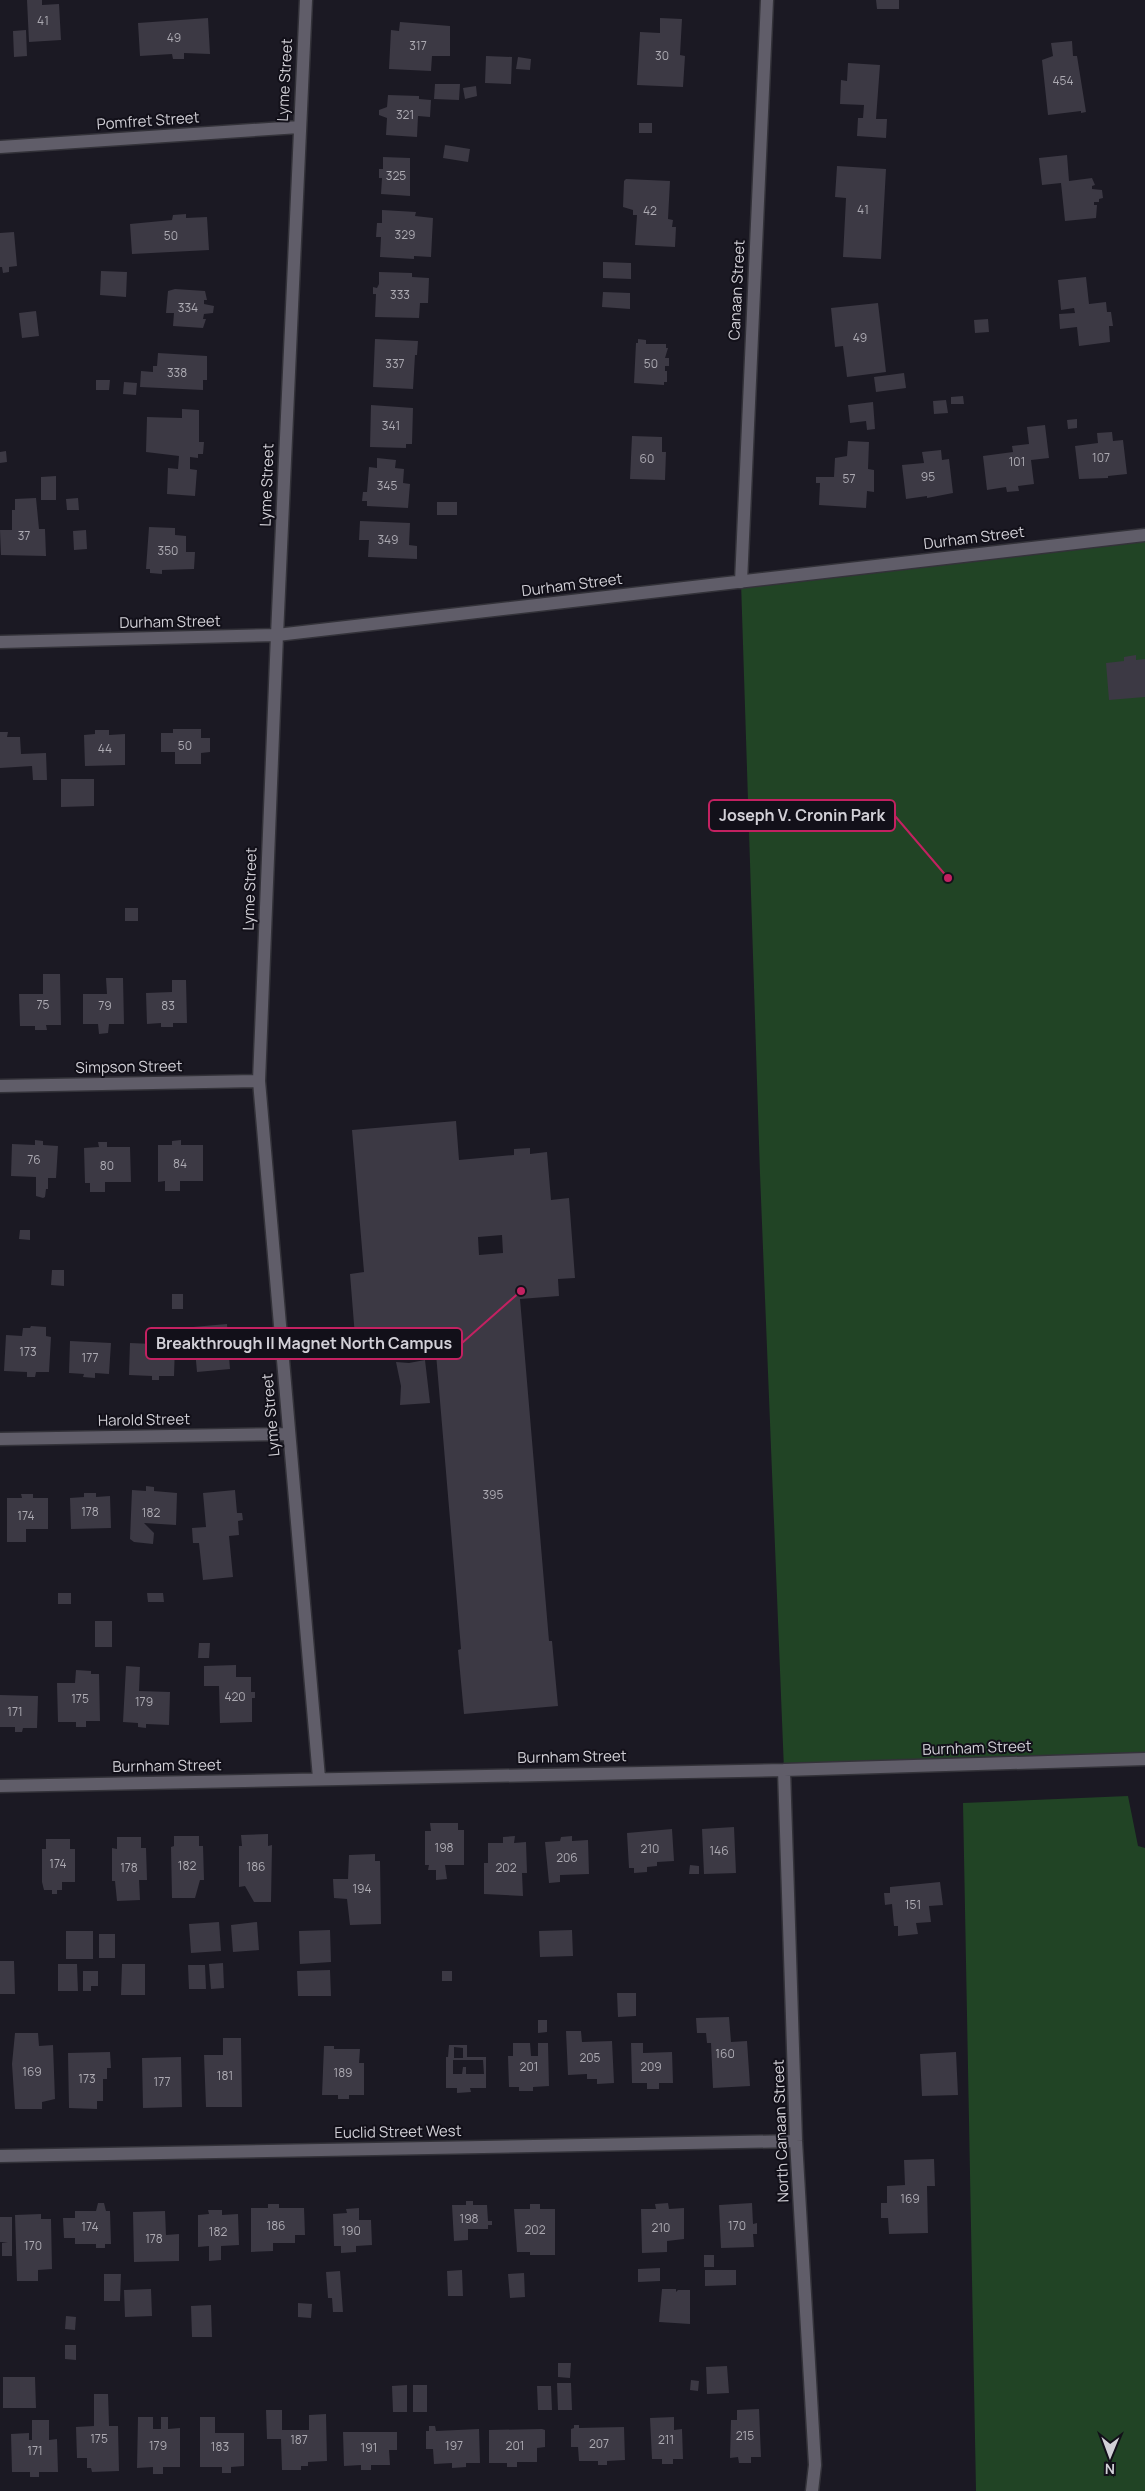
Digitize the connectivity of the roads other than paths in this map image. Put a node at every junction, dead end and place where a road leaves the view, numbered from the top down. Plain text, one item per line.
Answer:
1 (306, 0) edge
2 (767, 0) edge
3 (299, 127) junction
4 (0, 147) edge
5 (1145, 534) edge
6 (740, 582) junction
7 (277, 635) junction
8 (0, 642) edge
9 (259, 1081) junction
10 (0, 1086) edge
11 (289, 1434) junction
12 (0, 1439) edge
13 (1145, 1759) edge
14 (784, 1770) junction
15 (319, 1778) junction
16 (0, 1786) edge
17 (796, 2141) junction
18 (0, 2156) edge
19 (812, 2491) edge

1 - 3 street, Lyme Street
2 - 6 street, Canaan Street
3 - 4 street, Pomfret Street
3 - 7 street, Lyme Street
5 - 6 street, Durham Street
6 - 7 street, Durham Street
7 - 8 street, Durham Street
7 - 9 street, Lyme Street
9 - 10 street, Simpson Street
9 - 11 street, Lyme Street
11 - 12 street, Harold Street
11 - 15 street, Lyme Street
13 - 14 street, Burnham Street
14 - 15 street, Burnham Street
14 - 17 street, North Canaan Street
15 - 16 street, Burnham Street
17 - 18 street, Euclid Street West
17 - 19 street, North Canaan Street

